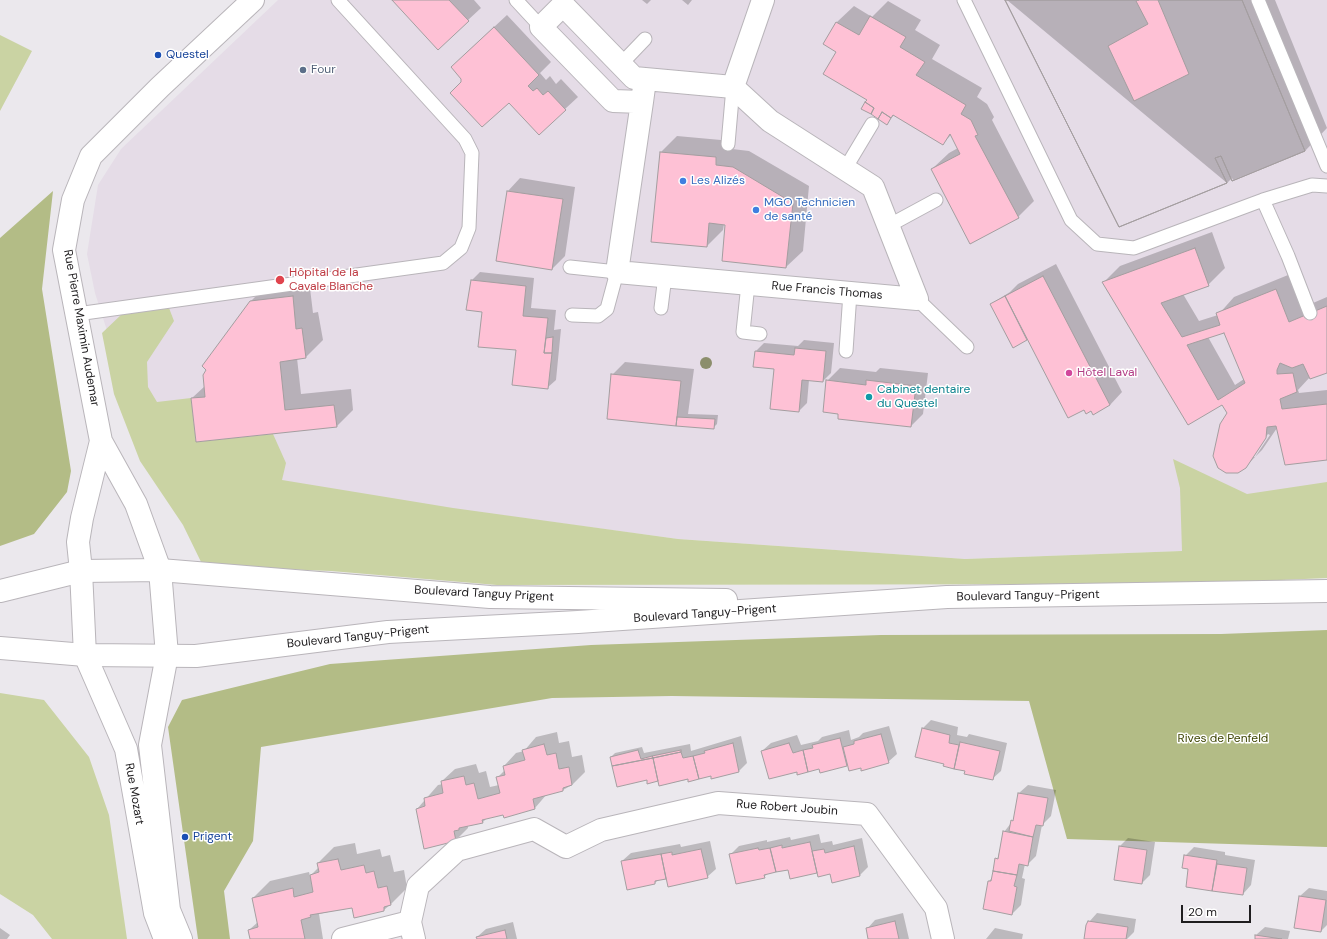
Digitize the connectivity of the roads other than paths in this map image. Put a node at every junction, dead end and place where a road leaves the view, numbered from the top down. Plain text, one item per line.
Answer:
1 (253, 0) edge
2 (338, 0) edge
3 (516, 0) edge
4 (762, 0) edge
5 (964, 0) edge
6 (1258, 0) edge
7 (561, 3) edge
8 (541, 27) junction
9 (645, 39) dead end
10 (621, 64) junction
11 (645, 80) junction
12 (733, 87) junction
13 (642, 102) junction
14 (872, 124) dead end
15 (728, 144) dead end
16 (1327, 166) edge
17 (845, 169) junction
18 (1327, 186) edge
19 (936, 200) dead end
20 (1263, 200) junction
21 (888, 226) junction
22 (570, 267) dead end
23 (617, 272) junction
24 (665, 276) junction
25 (748, 284) junction
26 (850, 293) junction
27 (917, 299) junction
28 (661, 308) dead end
29 (1310, 313) dead end
30 (77, 314) junction
31 (572, 315) dead end
32 (760, 334) dead end
33 (967, 346) dead end
34 (846, 351) dead end
35 (101, 441) junction
36 (160, 570) junction
37 (81, 571) junction
38 (0, 591) edge
39 (1327, 591) edge
40 (895, 602) junction
41 (0, 648) edge
42 (85, 655) junction
43 (167, 655) junction
44 (412, 930) edge
45 (165, 939) edge
46 (181, 939) edge
47 (343, 939) edge
48 (943, 939) edge

1 - 30 street, Rue Pierre Maximin Audemar
2 - 30 lane
3 - 8 lane
4 - 12 street
5 - 20 lane
6 - 16 lane
7 - 8 street
7 - 10 street
8 - 13 street
9 - 10 lane
10 - 11 street
11 - 12 street
11 - 13 street
12 - 15 lane
12 - 17 street
13 - 23 street
14 - 17 lane
17 - 21 street
18 - 20 lane
19 - 21 lane
20 - 29 lane
21 - 27 street
22 - 23 lane
23 - 24 street, Rue Francis Thomas
23 - 31 lane
24 - 25 street, Rue Francis Thomas
24 - 28 lane
25 - 26 street, Rue Francis Thomas
25 - 32 lane
26 - 27 street, Rue Francis Thomas
26 - 34 lane
27 - 33 lane
30 - 35 street, Rue Pierre Maximin Audemar
35 - 36 street, Rue Pierre Maximin Audemar
35 - 37 street, Rue Pierre Maximin Audemar
36 - 37 street
36 - 40 street, Boulevard Tanguy Prigent
36 - 43 street
37 - 38 street
37 - 42 street
39 - 40 street, Boulevard Tanguy-Prigent
40 - 43 street, Boulevard Tanguy-Prigent
41 - 42 street
42 - 43 street, Boulevard Tanguy-Prigent
42 - 45 street, Rue Mozart
43 - 46 street, Rue Mozart
44 - 47 street
44 - 48 street, Rue Robert Joubin

